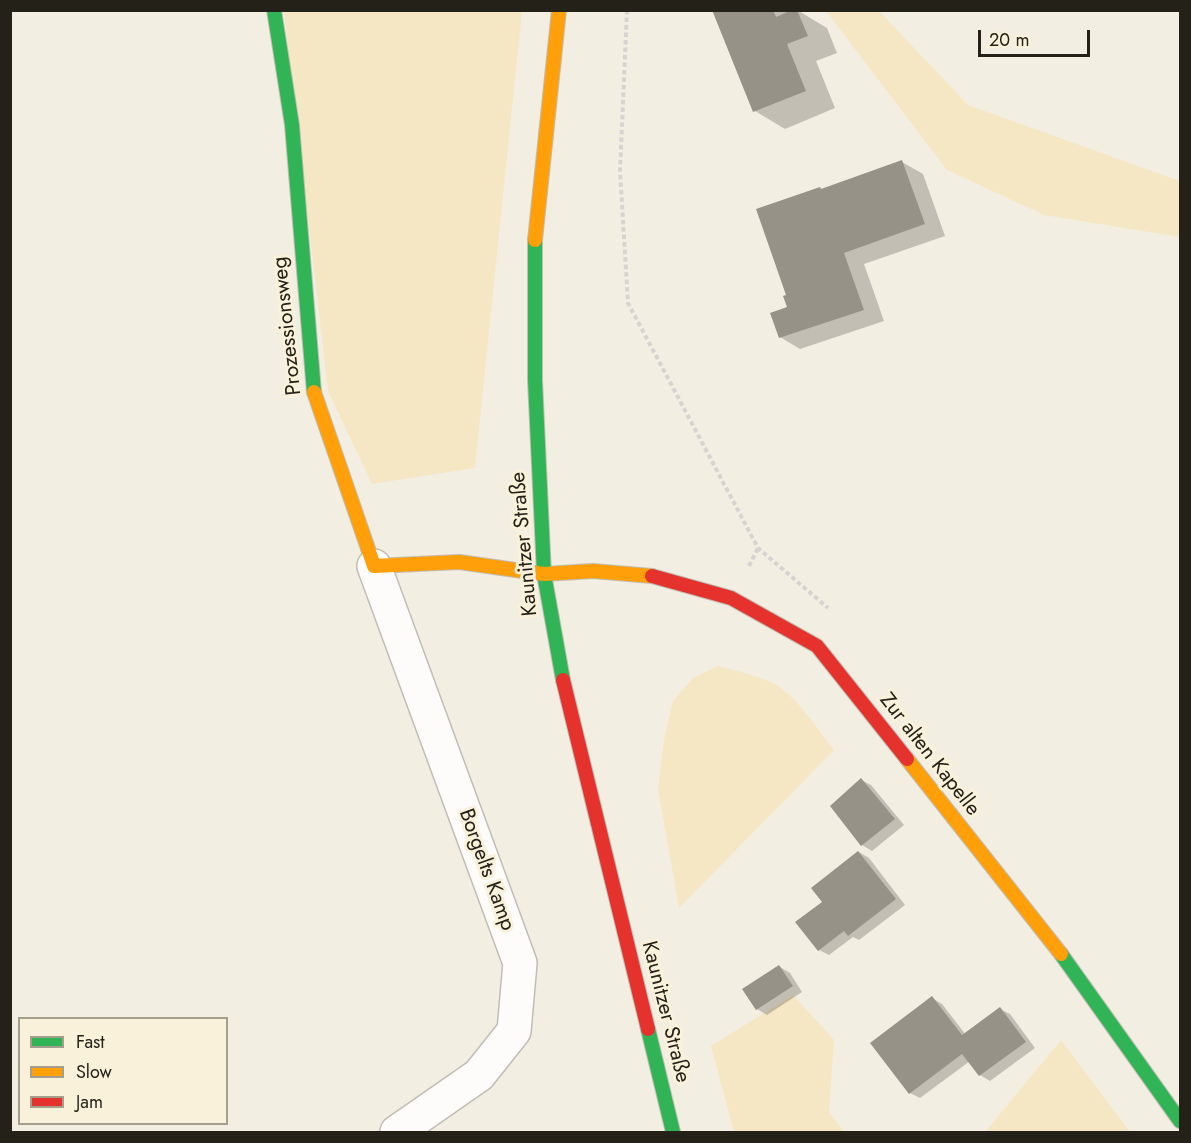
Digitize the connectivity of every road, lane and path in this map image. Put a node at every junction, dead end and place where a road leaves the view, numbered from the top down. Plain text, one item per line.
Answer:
1 (274, 10) edge
2 (559, 10) edge
3 (627, 10) edge
4 (758, 548) dead end
5 (374, 566) junction
6 (544, 574) junction
7 (1180, 1121) edge
8 (397, 1132) edge
9 (673, 1132) edge

1 - 5 street, Prozessionsweg
2 - 6 street, Kaunitzer Straße
3 - 4 path
5 - 6 street
5 - 8 street, Borgelts Kamp
6 - 7 street, Zur alten Kapelle
6 - 9 street, Kaunitzer Straße

